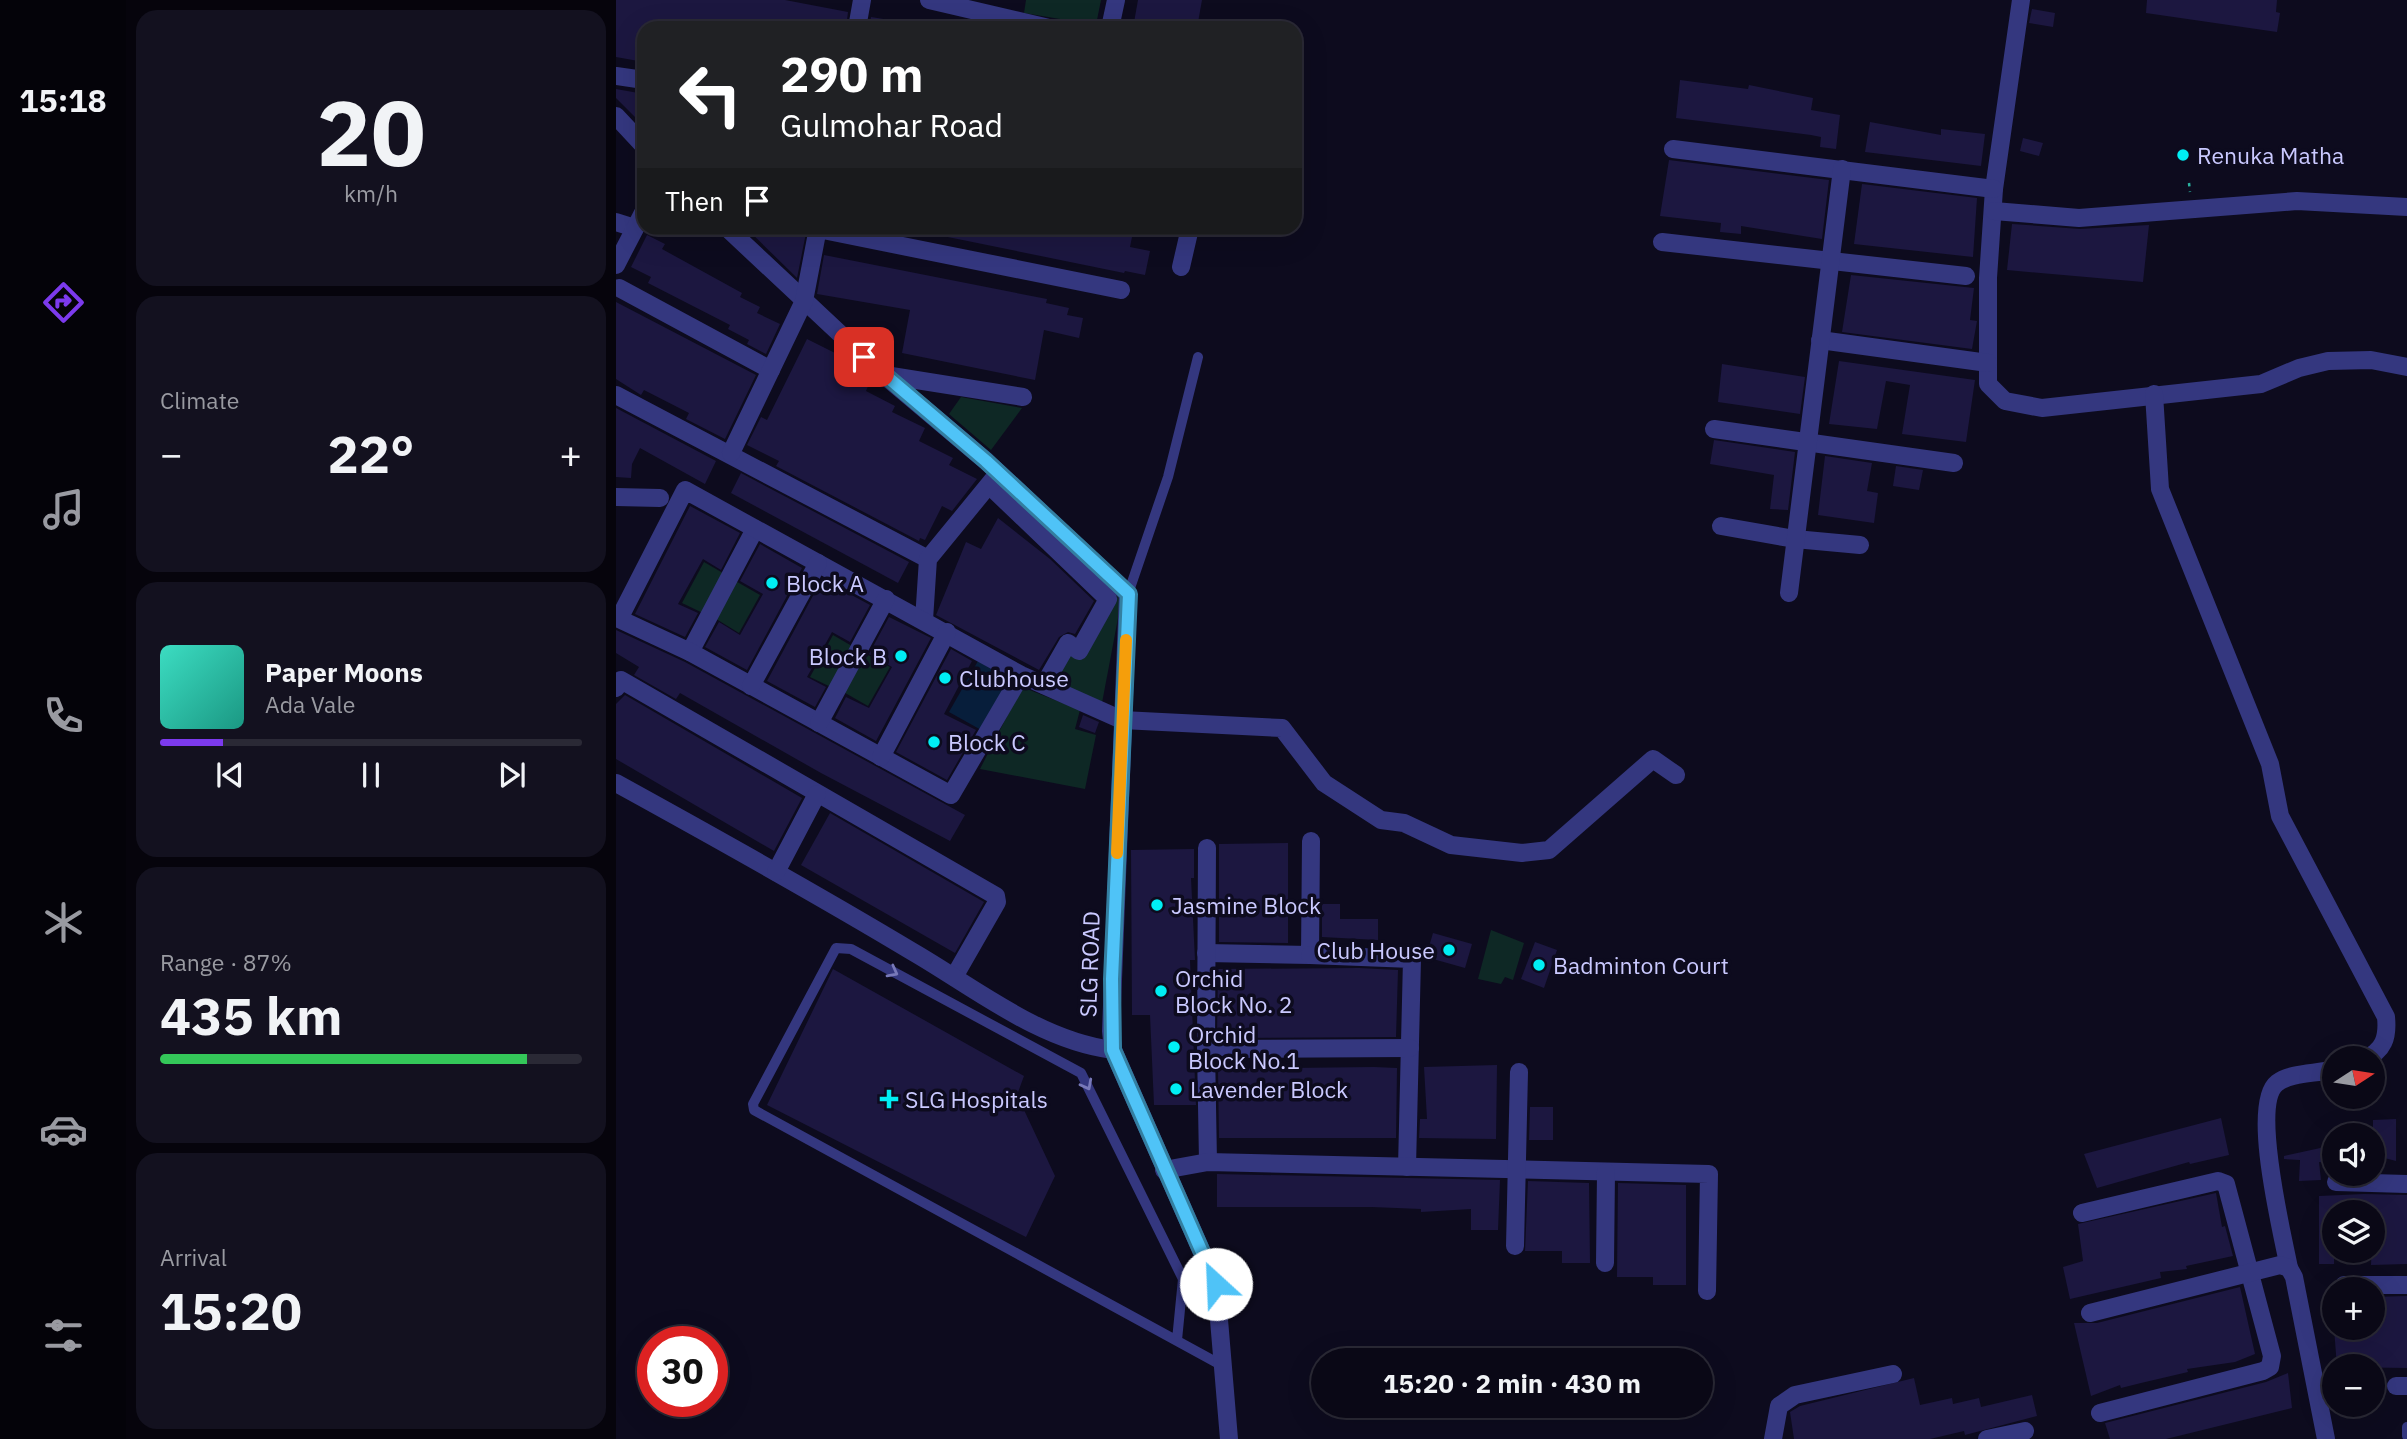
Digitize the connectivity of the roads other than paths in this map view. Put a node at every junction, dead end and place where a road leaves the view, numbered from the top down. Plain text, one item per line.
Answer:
1 (861, 0) edge
2 (929, 0) edge
3 (1116, 0) edge
4 (2021, 0) edge
5 (858, 21) edge
6 (1019, 21) edge
7 (1112, 21) edge
8 (616, 76) edge
9 (637, 79) edge
10 (616, 116) edge
11 (637, 138) edge
12 (1673, 149) dead end
13 (1842, 169) junction
14 (1994, 189) junction
15 (2407, 207) edge
16 (1994, 211) junction
17 (616, 222) edge
18 (637, 224) edge
19 (635, 228) junction
20 (734, 235) edge
21 (817, 235) edge
22 (852, 235) edge
23 (1188, 235) edge
24 (1661, 242) dead end
25 (1830, 263) junction
26 (616, 265) edge
27 (1181, 267) dead end
28 (1966, 276) dead end
29 (619, 288) dead end
30 (1121, 290) dead end
31 (804, 301) junction
32 (1820, 340) junction
33 (1198, 356) dead end
34 (1988, 363) junction
35 (2407, 367) edge
36 (771, 370) junction
37 (884, 375) junction
38 (2154, 394) junction
39 (616, 395) edge
40 (1023, 397) dead end
41 (1714, 429) dead end
42 (1807, 443) junction
43 (731, 453) junction
44 (1954, 463) dead end
45 (994, 479) junction
46 (616, 497) edge
47 (660, 498) dead end
48 (1721, 526) dead end
49 (755, 529) junction
50 (1796, 539) junction
51 (1860, 545) dead end
52 (929, 559) junction
53 (818, 563) junction
54 (1789, 593) dead end
55 (1129, 594) junction
56 (886, 599) junction
57 (924, 620) junction
58 (947, 632) junction
59 (690, 652) junction
60 (1021, 675) junction
61 (1044, 685) junction
62 (751, 686) junction
63 (616, 688) edge
64 (1122, 720) junction
65 (819, 723) junction
66 (881, 757) junction
67 (1676, 775) dead end
68 (616, 783) edge
69 (817, 794) junction
70 (1311, 841) dead end
71 (1207, 848) dead end
72 (776, 872) junction
73 (1206, 953) junction
74 (1310, 956) junction
75 (954, 977) junction
76 (2383, 1046) edge
77 (1410, 1048) junction
78 (1206, 1049) junction
79 (1113, 1050) junction
80 (2322, 1071) edge
81 (1520, 1072) dead end
82 (1208, 1162) junction
83 (1407, 1167) junction
84 (1164, 1170) junction
85 (1519, 1170) junction
86 (1606, 1172) junction
87 (2385, 1183) edge
88 (2407, 1184) edge
89 (2082, 1213) dead end
90 (1515, 1246) dead end
91 (1605, 1263) dead end
92 (2289, 1268) junction
93 (2252, 1272) junction
94 (2385, 1285) edge
95 (2407, 1285) edge
96 (1707, 1291) dead end
97 (2090, 1313) dead end
98 (1177, 1340) junction
99 (1223, 1366) junction
100 (1893, 1374) dead end
101 (2101, 1413) dead end
102 (2407, 1427) edge
103 (2025, 1431) dead end
104 (2407, 1436) edge
105 (1229, 1439) edge
106 (1773, 1439) edge
107 (1987, 1439) edge
108 (2326, 1439) edge

1 - 5 street
2 - 6 street
3 - 7 street
4 - 14 street
8 - 9 street
10 - 11 street
12 - 13 street
13 - 14 street
13 - 25 street
14 - 16 street
15 - 16 street
16 - 34 street
17 - 19 street
18 - 19 street
19 - 26 street
20 - 31 street
21 - 31 street
22 - 30 street
23 - 27 street
24 - 25 street
25 - 28 street
25 - 32 street
29 - 36 street
31 - 36 street
31 - 37 street
32 - 34 street
32 - 42 street
33 - 55 lane
34 - 38 street
35 - 38 street
36 - 43 street
37 - 40 street
37 - 45 street
38 - 76 street
39 - 43 street
41 - 42 street
42 - 44 street
42 - 50 street
43 - 52 street
45 - 52 street
45 - 55 street
45 - 61 street
46 - 47 street
48 - 50 street
49 - 53 street
49 - 59 street
49 - 59 street
50 - 51 street
50 - 54 street
52 - 57 street
53 - 56 street
53 - 62 street
55 - 64 street, SLG ROAD
56 - 57 street
56 - 65 street
57 - 58 street
58 - 60 street
58 - 66 street
59 - 62 street
60 - 61 street
60 - 66 street
61 - 64 street
62 - 65 street
63 - 69 street
64 - 67 street
64 - 79 street, SLG ROAD
65 - 66 street
68 - 72 street
69 - 72 street
69 - 75 street
70 - 74 street
71 - 73 street
72 - 75 street
73 - 74 street
73 - 78 street
74 - 77 street
75 - 79 street
77 - 78 street
77 - 83 street
78 - 82 street
79 - 84 street, SLG ROAD
80 - 92 street
81 - 85 street
82 - 83 street
82 - 84 street
83 - 85 street
84 - 99 street, SLG ROAD
85 - 86 street
85 - 90 street
86 - 91 street
86 - 96 street
87 - 88 street
89 - 93 street
92 - 93 street
92 - 108 street
93 - 97 street
93 - 101 street
94 - 95 street
98 -> 98 lane
98 - 99 lane
99 - 105 street, SLG ROAD
100 - 106 street
102 - 104 lane
103 - 107 street

